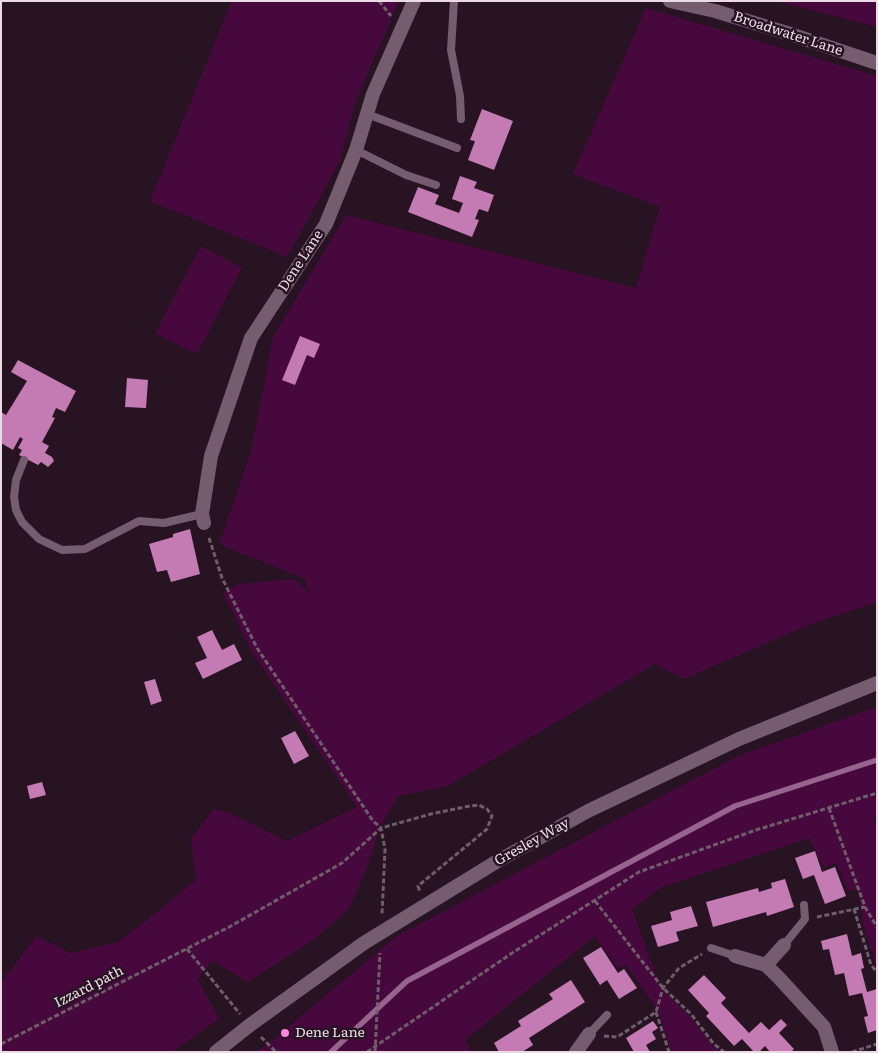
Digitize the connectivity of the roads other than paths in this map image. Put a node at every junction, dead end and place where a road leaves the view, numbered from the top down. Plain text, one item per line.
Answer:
1 (414, 1) edge
2 (454, 1) edge
3 (670, 1) edge
4 (877, 63) edge
5 (367, 114) junction
6 (461, 119) dead end
7 (457, 148) dead end
8 (356, 150) junction
9 (436, 185) dead end
10 (24, 460) dead end
11 (203, 518) joint
12 (877, 683) edge
13 (804, 906) dead end
14 (784, 945) joint
15 (711, 948) road end
16 (735, 956) joint
17 (766, 965) junction
18 (607, 1015) dead end
19 (589, 1034) joint
20 (216, 1052) edge
21 (576, 1052) edge
22 (832, 1052) edge

1 - 5 street, Dene Lane
2 - 6 lane
3 - 4 street, Broadwater Lane
5 - 7 lane
5 - 8 street, Dene Lane
8 - 9 lane
8 - 11 street, Dene Lane
10 - 11 lane
12 - 20 street, Gresley Way
13 - 14 lane
14 - 17 street
15 - 16 lane
16 - 17 street
17 - 22 street
18 - 19 lane
19 - 21 street

